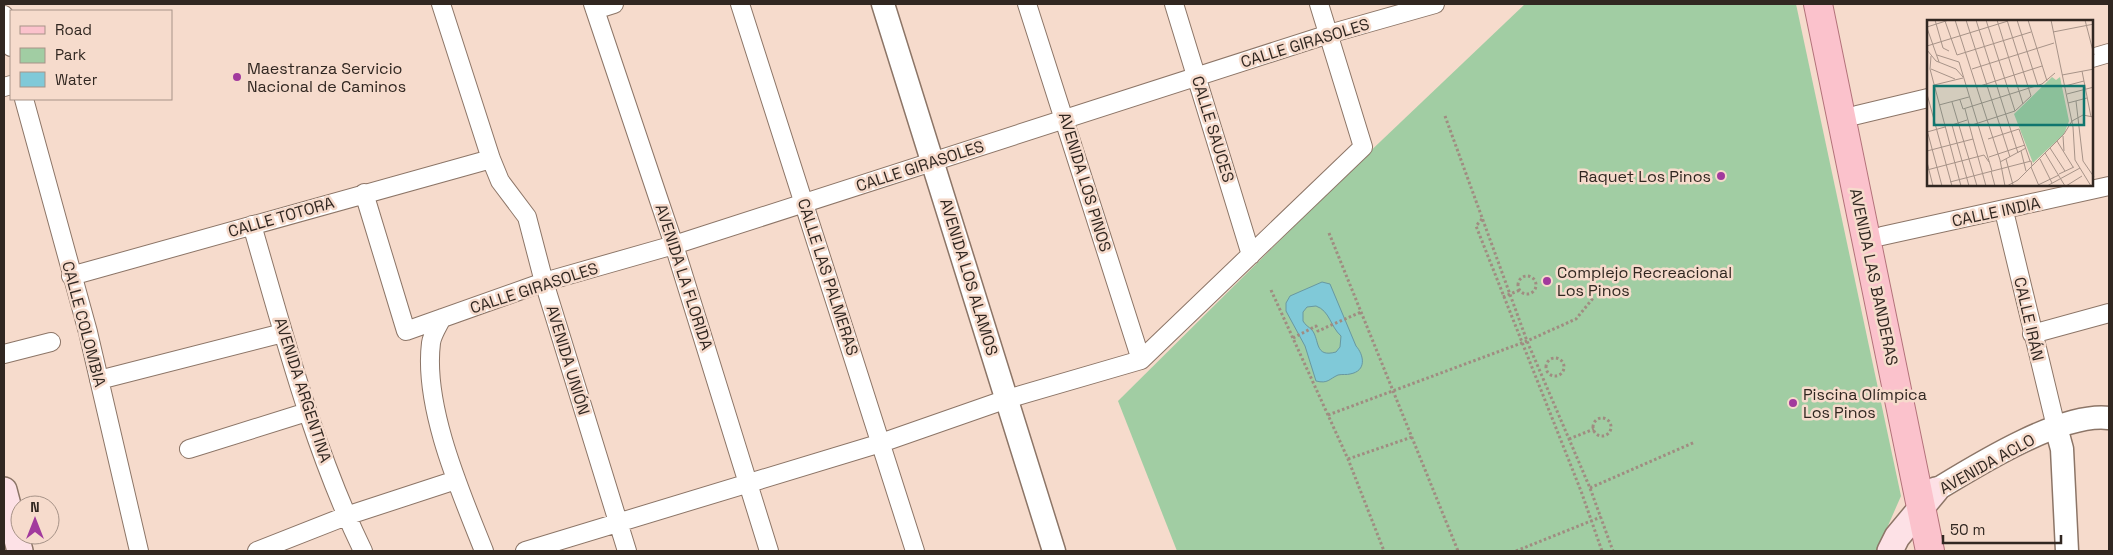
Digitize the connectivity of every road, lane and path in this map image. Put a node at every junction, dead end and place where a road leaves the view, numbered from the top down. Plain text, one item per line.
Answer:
1 (441, 4) edge
2 (614, 4) edge
3 (740, 4) edge
4 (883, 4) edge
5 (1028, 4) edge
6 (1174, 4) edge
7 (1319, 4) edge
8 (1435, 4) edge
9 (1818, 4) edge
10 (1836, 4) edge
11 (594, 7) edge
12 (5, 22) edge
13 (1329, 34) junction
14 (10, 43) edge
15 (2109, 53) edge
16 (2093, 58) edge
17 (1198, 76) junction
18 (1927, 98) edge
19 (24, 100) edge
20 (1857, 115) junction
21 (1445, 116) dead end
22 (1066, 120) junction
23 (491, 159) junction
24 (933, 162) junction
25 (2109, 186) edge
26 (364, 193) junction
27 (804, 203) junction
28 (2004, 211) junction
29 (1482, 219) junction
30 (252, 226) junction
31 (1329, 233) dead end
32 (1882, 236) junction
33 (674, 245) junction
34 (1251, 254) junction
35 (71, 276) junction
36 (544, 282) junction
37 (1271, 290) dead end
38 (1520, 290) junction
39 (1510, 294) junction
40 (1503, 297) junction
41 (1594, 297) dead end
42 (1362, 312) junction
43 (2109, 313) edge
44 (442, 318) junction
45 (284, 333) junction
46 (2032, 334) junction
47 (1293, 338) junction
48 (1527, 341) junction
49 (51, 342) dead end
50 (1521, 344) junction
51 (4, 354) edge
52 (1141, 360) junction
53 (1547, 370) junction
54 (1540, 372) junction
55 (99, 380) junction
56 (1394, 392) junction
57 (1007, 399) junction
58 (307, 412) junction
59 (1328, 415) junction
60 (2109, 418) edge
61 (2056, 427) junction
62 (1594, 430) junction
63 (1412, 437) junction
64 (1569, 439) junction
65 (1694, 442) dead end
66 (881, 443) junction
67 (189, 449) dead end
68 (1348, 459) junction
69 (456, 480) junction
70 (749, 484) junction
71 (1590, 488) junction
72 (4, 490) edge
73 (1929, 499) junction
74 (346, 516) junction
75 (1601, 517) junction
76 (1590, 521) junction
77 (618, 523) junction
78 (20, 551) edge
79 (139, 551) edge
80 (257, 551) edge
81 (363, 551) edge
82 (484, 551) edge
83 (525, 551) edge
84 (627, 551) edge
85 (768, 551) edge
86 (915, 551) edge
87 (1054, 551) edge
88 (1384, 551) edge
89 (1458, 551) edge
90 (1516, 551) edge
91 (1602, 551) edge
92 (1613, 551) edge
93 (1890, 551) edge
94 (1930, 551) edge
95 (1948, 551) edge
96 (2067, 551) edge

1 - 23 street, AVENIDA UNIÓN
2 - 11 street
3 - 27 street, CALLE LAS PALMERAS
4 - 24 street, AVENIDA LOS ALAMOS
5 - 22 street, AVENIDA LOS PINOS
6 - 17 street, CALLE SAUCES
7 - 13 street
8 - 13 street, CALLE GIRASOLES
9 - 73 main road, AVENIDA LAS BANDERAS
10 - 20 main road, AVENIDA LAS BANDERAS
11 - 33 street, AVENIDA LA FLORIDA
12 - 14 street
13 - 17 street, CALLE GIRASOLES
13 - 34 street
15 - 16 street
17 - 22 street, CALLE GIRASOLES
17 - 34 street, CALLE SAUCES
18 - 20 street
19 - 35 street, CALLE COLOMBIA
20 - 32 main road, AVENIDA LAS BANDERAS
21 - 29 path
22 - 24 street, CALLE GIRASOLES
22 - 52 street, AVENIDA LOS PINOS
23 - 26 street, CALLE TOTORA
23 - 36 street, AVENIDA UNIÓN
24 - 27 street, CALLE GIRASOLES
24 - 57 street, AVENIDA LOS ALAMOS
25 - 28 street, CALLE INDIA
26 - 30 street, CALLE TOTORA
26 - 44 street, CALLE GIRASOLES
27 - 33 street, CALLE GIRASOLES
27 - 66 street, CALLE LAS PALMERAS
28 - 32 street, CALLE INDIA
28 - 46 street, CALLE IRÁN
29 - 39 path
29 - 40 path
30 - 35 street, CALLE TOTORA
30 - 45 street, AVENIDA ARGENTINA
31 - 42 path
32 - 73 main road, AVENIDA LAS BANDERAS
33 - 36 street, CALLE GIRASOLES
33 - 70 street, AVENIDA LA FLORIDA
34 - 52 street
35 - 55 street, CALLE COLOMBIA
36 - 44 street, CALLE GIRASOLES
36 - 77 street, AVENIDA UNIÓN
37 - 47 path
38 - 38 path
38 - 39 path
39 - 40 path
39 - 48 path
40 - 50 path
41 - 48 path
42 - 47 path
42 - 56 path
43 - 46 street
44 - 69 street
45 - 55 street
45 - 58 street, AVENIDA ARGENTINA
46 - 61 street, CALLE IRÁN
47 - 59 path
48 - 50 path
48 - 54 path
49 - 51 street
50 - 56 path
50 - 76 path
52 - 57 street
53 - 53 path
53 - 54 path
54 - 64 path
55 - 79 street, CALLE COLOMBIA
56 - 59 path
56 - 63 path
57 - 66 street
57 - 87 street, AVENIDA LOS ALAMOS
58 - 67 street
58 - 74 street, AVENIDA ARGENTINA
59 - 68 path
60 - 61 street, AVENIDA ACLO
61 - 73 street, AVENIDA ACLO
61 - 96 street
62 - 62 path
62 - 64 path
63 - 68 path
63 - 89 path
64 - 71 path
65 - 71 path
66 - 70 street
66 - 86 street, CALLE LAS PALMERAS
68 - 88 path
69 - 74 street
69 - 82 street
70 - 77 street
70 - 85 street, AVENIDA LA FLORIDA
71 - 75 path
72 - 78 main road
73 - 93 main road, AVENIDA ACLO
73 - 94 main road, AVENIDA LAS BANDERAS
73 - 95 main road, AVENIDA LAS BANDERAS
74 - 80 street
74 - 81 street, AVENIDA ARGENTINA
75 - 76 path
75 - 92 path
76 - 90 path
76 - 91 path
77 - 83 street
77 - 84 street, AVENIDA UNIÓN

